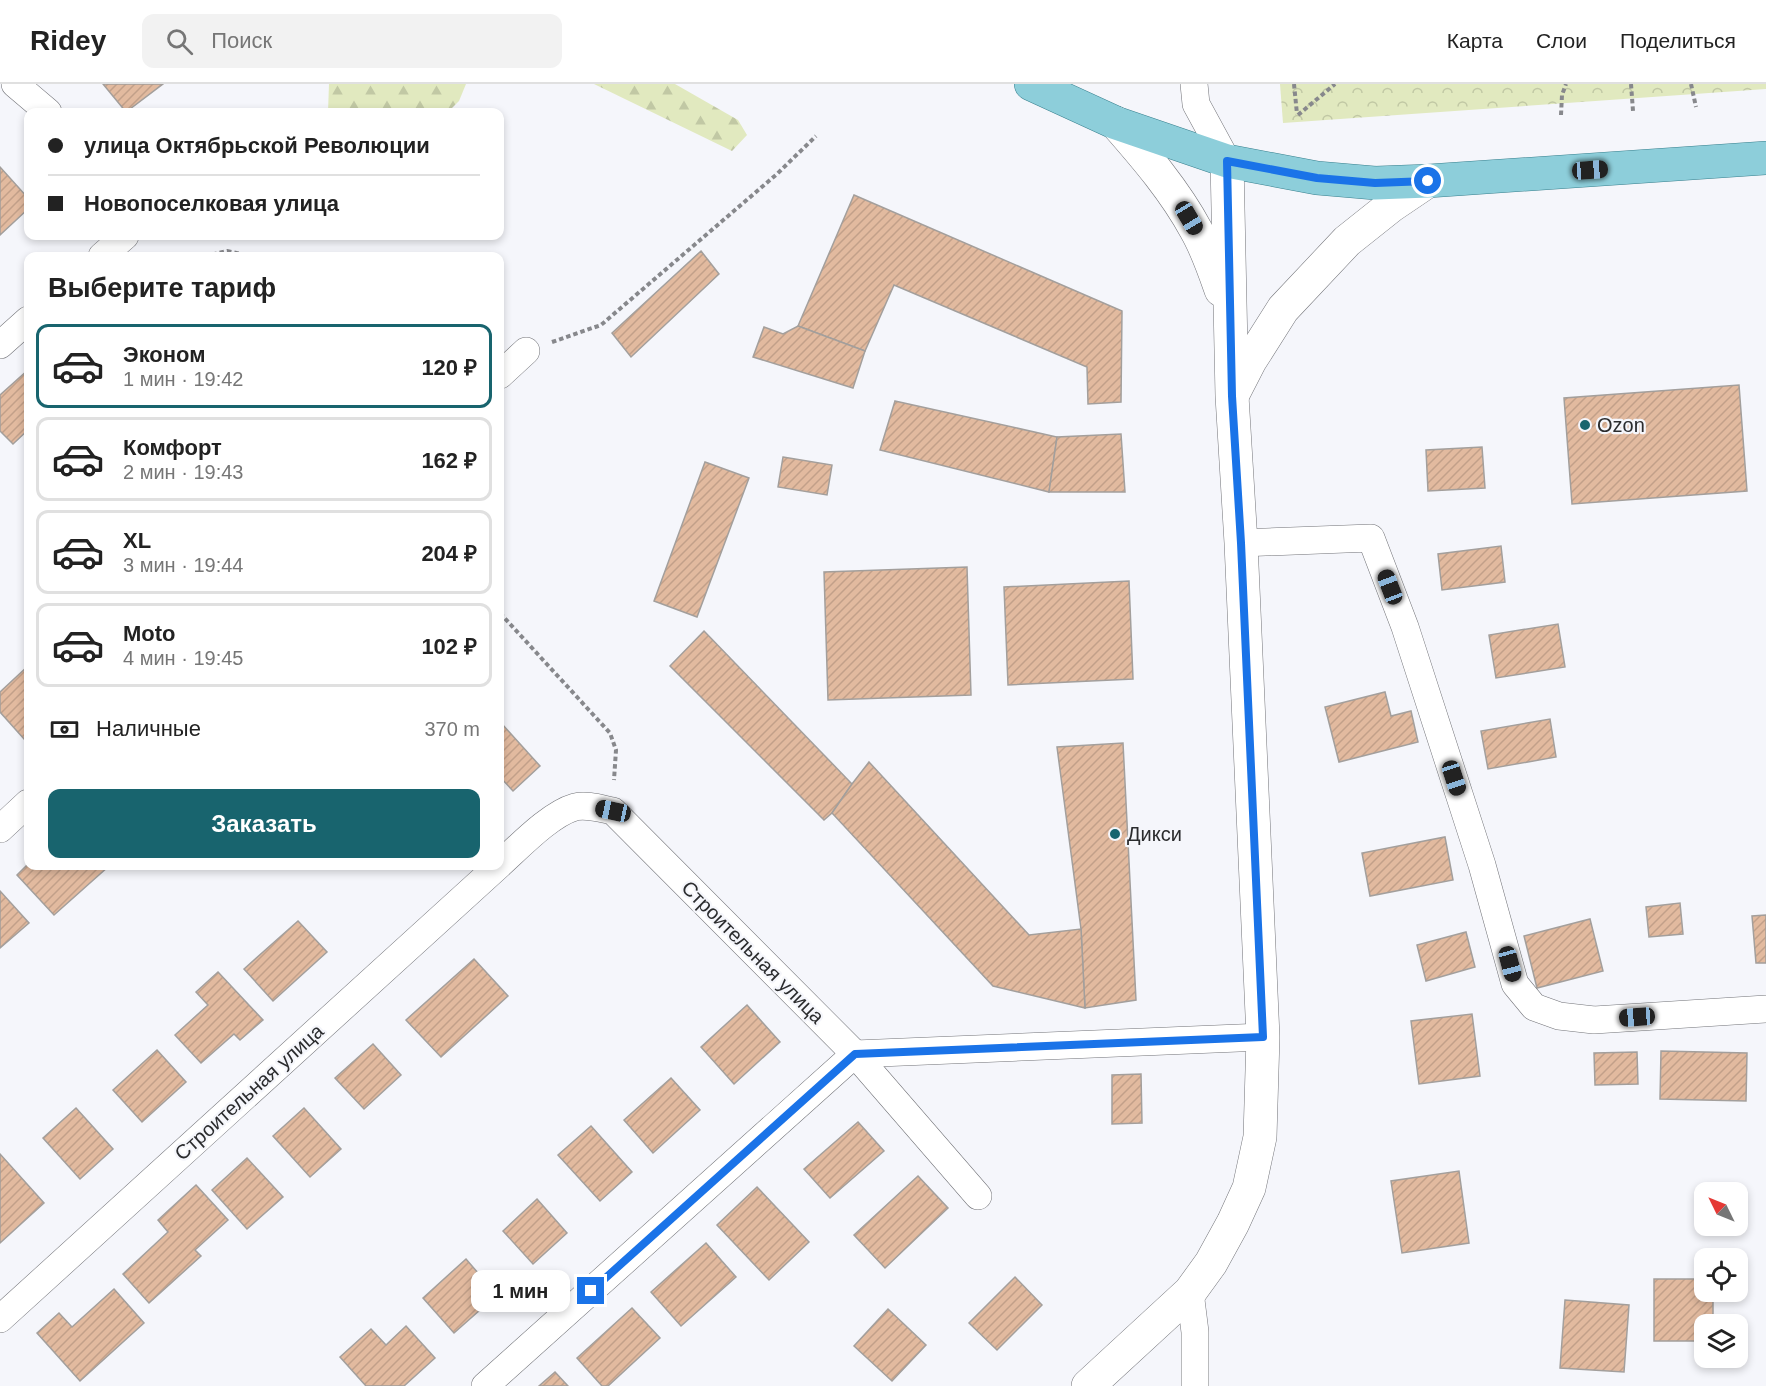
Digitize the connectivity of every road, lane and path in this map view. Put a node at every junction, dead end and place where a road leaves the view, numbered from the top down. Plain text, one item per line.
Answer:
1 (15, 84) edge
2 (1031, 84) edge
3 (1194, 84) edge
4 (1294, 84) edge
5 (1335, 84) edge
6 (1566, 84) edge
7 (1631, 84) edge
8 (1691, 84) edge
9 (1696, 107) dead end
10 (43, 108) edge
11 (1633, 111) dead end
12 (1561, 116) dead end
13 (1116, 123) junction
14 (816, 136) dead end
15 (1766, 158) edge
16 (1227, 161) junction
17 (1428, 181) junction
18 (120, 240) edge
19 (107, 252) edge
20 (1230, 312) junction
21 (24, 324) edge
22 (0, 345) edge
23 (526, 351) joint
24 (504, 371) edge
25 (1232, 396) junction
26 (1241, 543) junction
27 (504, 617) edge
28 (24, 808) edge
29 (613, 811) junction
30 (0, 829) edge
31 (504, 860) edge
32 (494, 870) edge
33 (1766, 1008) edge
34 (1263, 1037) junction
35 (855, 1054) junction
36 (978, 1196) dead end
37 (1190, 1292) junction
38 (0, 1319) edge
39 (1196, 1385) edge
40 (486, 1386) edge
41 (1088, 1386) edge

1 - 10 street
2 - 13 main road
3 - 16 street
4 - 5 path
6 - 12 path
7 - 11 path
8 - 9 path
13 - 16 main road
13 - 20 main road
14 - 23 path
15 - 17 main road
16 - 17 main road
16 - 20 main road
17 - 25 main road
18 - 19 street
20 - 25 main road
21 - 22 street
23 - 24 street
25 - 26 main road
26 - 33 street
26 - 34 main road
27 - 29 path
28 - 30 street
29 - 31 street, Строительная улица
29 - 35 street, Строительная улица
32 - 38 street, Строительная улица
34 - 35 street
34 - 37 main road
35 - 36 street, Строительная улица
35 - 40 street
37 - 39 street
37 - 41 main road

